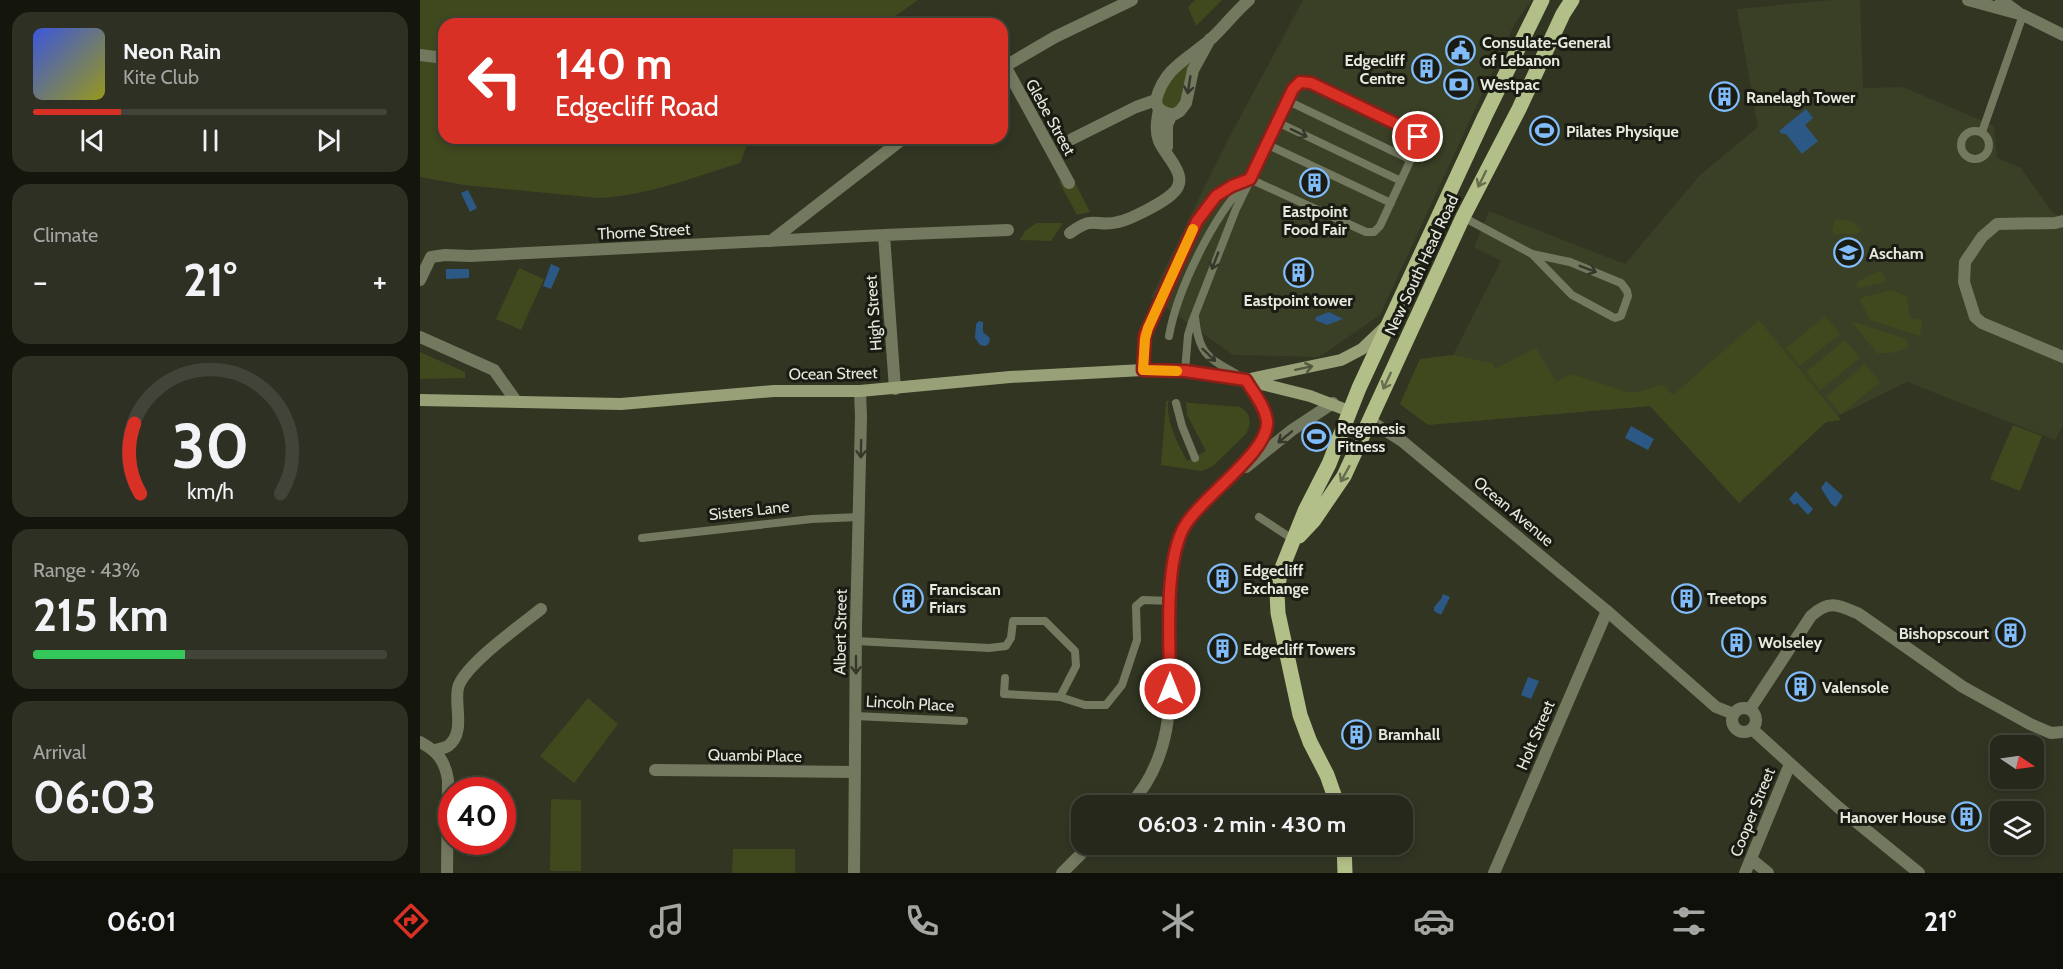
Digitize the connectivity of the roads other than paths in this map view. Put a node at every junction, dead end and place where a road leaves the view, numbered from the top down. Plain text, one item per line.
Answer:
1 (1132, 0) edge
2 (1249, 0) edge
3 (1542, 0) edge
4 (1572, 0) edge
5 (1968, 0) edge
6 (2001, 0) edge
7 (2023, 15) junction
8 (2063, 35) edge
9 (1210, 39) junction
10 (420, 55) edge
11 (438, 57) edge
12 (1008, 64) edge
13 (1008, 76) edge
14 (1288, 101) junction
15 (1158, 104) junction
16 (1173, 114) junction
17 (1277, 122) junction
18 (1982, 132) dead end
19 (1072, 140) dead end
20 (896, 144) edge
21 (1266, 144) junction
22 (1169, 157) junction
23 (1411, 160) junction
24 (1250, 179) junction
25 (1401, 181) junction
26 (1069, 183) dead end
27 (1390, 203) junction
28 (1463, 217) junction
29 (2063, 221) edge
30 (1008, 230) dead end
31 (1070, 233) dead end
32 (884, 235) junction
33 (771, 241) junction
34 (1532, 254) junction
35 (420, 280) edge
36 (1195, 314) junction
37 (1390, 322) junction
38 (1169, 336) dead end
39 (420, 337) edge
40 (2063, 357) edge
41 (1143, 370) junction
42 (1185, 371) junction
43 (1246, 380) junction
44 (895, 389) junction
45 (860, 391) junction
46 (420, 400) edge
47 (516, 401) junction
48 (1176, 403) dead end
49 (1333, 403) junction
50 (1349, 411) junction
51 (1369, 420) junction
52 (1195, 458) dead end
53 (1230, 478) junction
54 (859, 517) junction
55 (1259, 517) dead end
56 (642, 538) dead end
57 (1294, 540) junction
58 (1171, 601) junction
59 (541, 609) dead end
60 (1607, 611) junction
61 (856, 641) junction
62 (1005, 678) dead end
63 (1060, 697) junction
64 (1750, 709) junction
65 (1734, 714) junction
66 (855, 716) junction
67 (964, 721) dead end
68 (1752, 729) junction
69 (2063, 732) edge
70 (420, 742) edge
71 (435, 750) junction
72 (1790, 764) junction
73 (655, 770) dead end
74 (855, 772) junction
75 (1137, 795) edge
76 (1334, 795) edge
77 (1080, 855) edge
78 (1344, 855) edge
79 (1751, 859) junction
80 (447, 873) edge
81 (854, 873) edge
82 (1062, 873) edge
83 (1345, 873) edge
84 (1494, 873) edge
85 (1745, 873) edge
86 (1768, 873) edge
87 (1919, 873) edge

1 - 12 street
2 - 9 street
3 - 37 main road, New South Head Road
4 -> 28 main road, New South Head Road
5 - 7 street
6 - 7 street
7 - 8 street
7 - 18 lane
9 - 15 street
9 -> 16 street
10 - 11 street
13 - 26 street, Glebe Street
14 - 17 lane
14 - 23 lane
14 - 23 lane
15 - 16 street
15 - 19 street
15 - 22 street
16 - 22 street
17 - 21 lane
17 -> 25 lane
20 - 33 street
21 - 24 lane
21 - 27 lane
22 - 31 street
23 - 25 lane
24 - 27 lane
24 -> 36 lane
24 - 38 lane
24 - 41 lane
25 - 27 lane
28 - 34 lane
28 -> 51 main road, New South Head Road
29 - 40 street
30 - 32 street, Thorne Street
32 - 33 street, Thorne Street
32 - 44 street, High Street
33 - 35 street, Thorne Street
34 -> 34 lane
36 - 42 lane
36 -> 43 lane
43 -> 37 main road
37 - 50 main road, New South Head Road
39 - 47 street
41 - 42 main road, Ocean Street
41 - 44 main road, Ocean Street
42 - 43 main road, Ocean Street
43 - 49 main road, Ocean Avenue
43 - 53 street
44 - 45 main road, Ocean Street
45 - 47 main road, Ocean Street
45 -> 54 street, Albert Street
46 - 47 main road, Ocean Street
48 - 52 lane
49 - 50 main road, Ocean Avenue
49 -> 53 street
50 - 51 main road, Ocean Avenue
50 - 57 main road, New South Head Road
51 -> 57 main road, New South Head Road
51 - 60 street, Ocean Avenue
53 - 58 street
54 - 56 lane, Sisters Lane
54 - 61 street, Albert Street
55 - 57 lane
57 - 76 main road, New South Head Road
58 - 63 lane
58 - 75 street
59 - 71 street
60 - 65 street, Ocean Avenue
60 - 84 street, Holt Street
61 - 63 lane
61 -> 66 street, Albert Street
62 - 63 lane
64 - 65 street
64 - 68 street
64 - 69 street
65 - 68 street
66 - 67 lane, Lincoln Place
66 - 74 street, Albert Street
68 - 72 street
70 - 71 street
71 - 80 street
72 - 79 street, Cooper Street
72 - 87 street
73 - 74 street, Quambi Place
74 - 81 street, Albert Street
77 - 82 street
78 - 83 main road
79 - 85 street, Cooper Street
79 - 86 street

